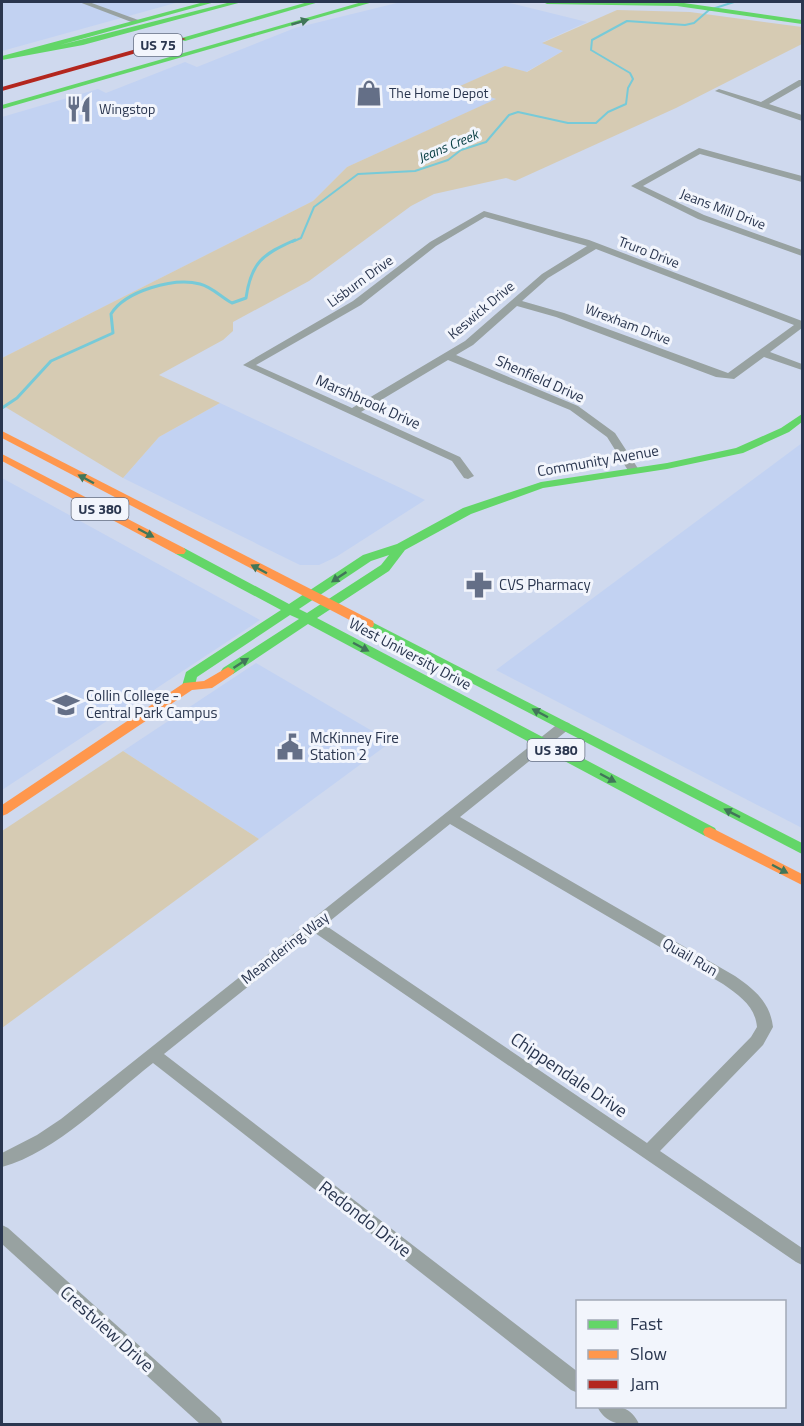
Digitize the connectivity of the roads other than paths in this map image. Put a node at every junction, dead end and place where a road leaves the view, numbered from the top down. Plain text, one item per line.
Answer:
1 (83, 2) edge
2 (211, 2) edge
3 (238, 2) edge
4 (267, 2) edge
5 (315, 2) edge
6 (369, 2) edge
7 (554, 2) edge
8 (701, 3) edge
9 (350, 5) edge
10 (290, 9) junction
11 (737, 9) junction
12 (802, 16) edge
13 (137, 21) junction
14 (802, 22) edge
15 (2, 58) edge
16 (2, 75) edge
17 (802, 82) edge
18 (2, 89) edge
19 (719, 91) dead end
20 (2, 100) edge
21 (762, 105) junction
22 (2, 107) edge
23 (802, 118) edge
24 (802, 178) edge
25 (484, 214) joint
26 (594, 246) junction
27 (802, 253) edge
28 (514, 302) junction
29 (801, 324) edge
30 (764, 353) junction
31 (448, 356) junction
32 (248, 365) joint
33 (802, 367) edge
34 (353, 412) junction
35 (802, 417) edge
36 (2, 434) edge
37 (2, 457) edge
38 (633, 470) junction
39 (468, 476) dead end
40 (401, 547) junction
41 (311, 596) junction
42 (331, 606) junction
43 (291, 610) junction
44 (310, 619) junction
45 (189, 686) junction
46 (564, 726) junction
47 (543, 743) junction
48 (2, 811) edge
49 (449, 817) junction
50 (802, 849) edge
51 (802, 880) edge
52 (314, 925) junction
53 (153, 1054) junction
54 (649, 1152) junction
55 (2, 1160) edge
56 (2, 1233) edge
57 (802, 1257) edge
58 (576, 1382) edge
59 (607, 1408) edge
60 (213, 1425) edge
61 (629, 1425) edge

1 - 13 street
2 - 13 main road
3 - 15 main road
4 - 16 main road, US 75
5 - 10 main road, US 75
6 - 9 main road
7 - 8 main road
8 - 11 main road
22 -> 9 main road
10 - 18 main road, US 75
10 - 20 main road
11 - 12 main road
11 - 14 main road
13 - 15 main road
17 - 21 street
19 - 21 street
21 - 23 street
24 - 27 street, Jeans Mill Drive
25 - 26 street, Truro Drive
25 - 32 street, Lisburn Drive
26 - 28 street, Keswick Drive
26 - 29 street, Truro Drive
28 - 30 street, Wrexham Drive
28 - 31 street, Keswick Drive
29 - 30 street
30 - 33 street
31 - 34 street, Keswick Drive
31 - 38 street, Shenfield Drive
32 - 34 street, Marshbrook Drive
34 - 39 street, Marshbrook Drive
35 - 38 main road, Community Avenue
41 -> 36 main road, West University Drive / US 380
37 -> 43 main road, West University Drive / US 380
38 - 40 main road, Community Avenue
40 -> 41 main road, Community Avenue
40 - 42 main road, Community Avenue
41 - 42 main road, West University Drive / US 380
41 - 43 main road, Community Avenue
42 - 44 main road, Community Avenue
46 -> 42 main road, West University Drive / US 380
43 - 44 main road, West University Drive / US 380
43 - 45 main road, Community Avenue
45 -> 44 main road, Community Avenue
44 -> 47 main road, West University Drive / US 380
45 - 48 main road, Community Avenue
46 - 47 street, Meandering Way
50 -> 46 main road, West University Drive / US 380
47 - 49 street, Meandering Way
47 -> 51 main road, West University Drive / US 380
49 - 52 street, Meandering Way
49 - 54 street, Quail Run
52 - 53 street, Meandering Way
52 - 54 street, Chippendale Drive
53 - 55 street, Meandering Way
53 - 58 street, Redondo Drive
54 - 57 street, Chippendale Drive
56 - 60 street, Crestview Drive
59 - 61 street

